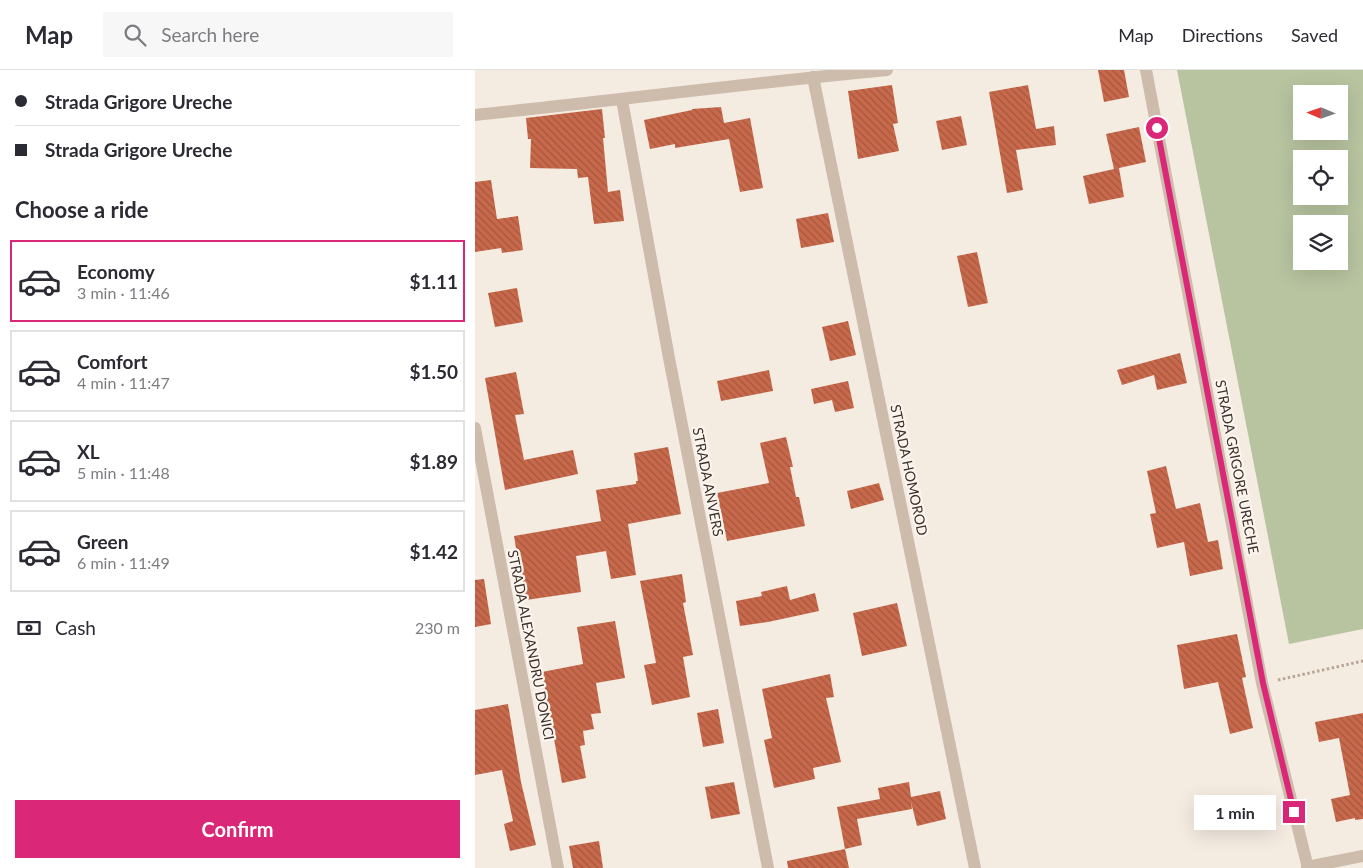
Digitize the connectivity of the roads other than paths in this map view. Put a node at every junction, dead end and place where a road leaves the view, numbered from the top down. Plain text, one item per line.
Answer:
1 (887, 70) edge
2 (1147, 70) edge
3 (813, 77) junction
4 (622, 100) junction
5 (475, 115) edge
6 (475, 428) edge
7 (1363, 856) edge
8 (1307, 867) edge
9 (558, 868) edge
10 (768, 868) edge
11 (975, 868) edge

1 - 3 street
2 - 8 street, STRADA GRIGORE URECHE
3 - 4 street
3 - 11 street, STRADA HOMOROD
4 - 5 street
4 - 10 street, STRADA ANVERS
6 - 9 street, STRADA ALEXANDRU DONICI
7 - 8 street

